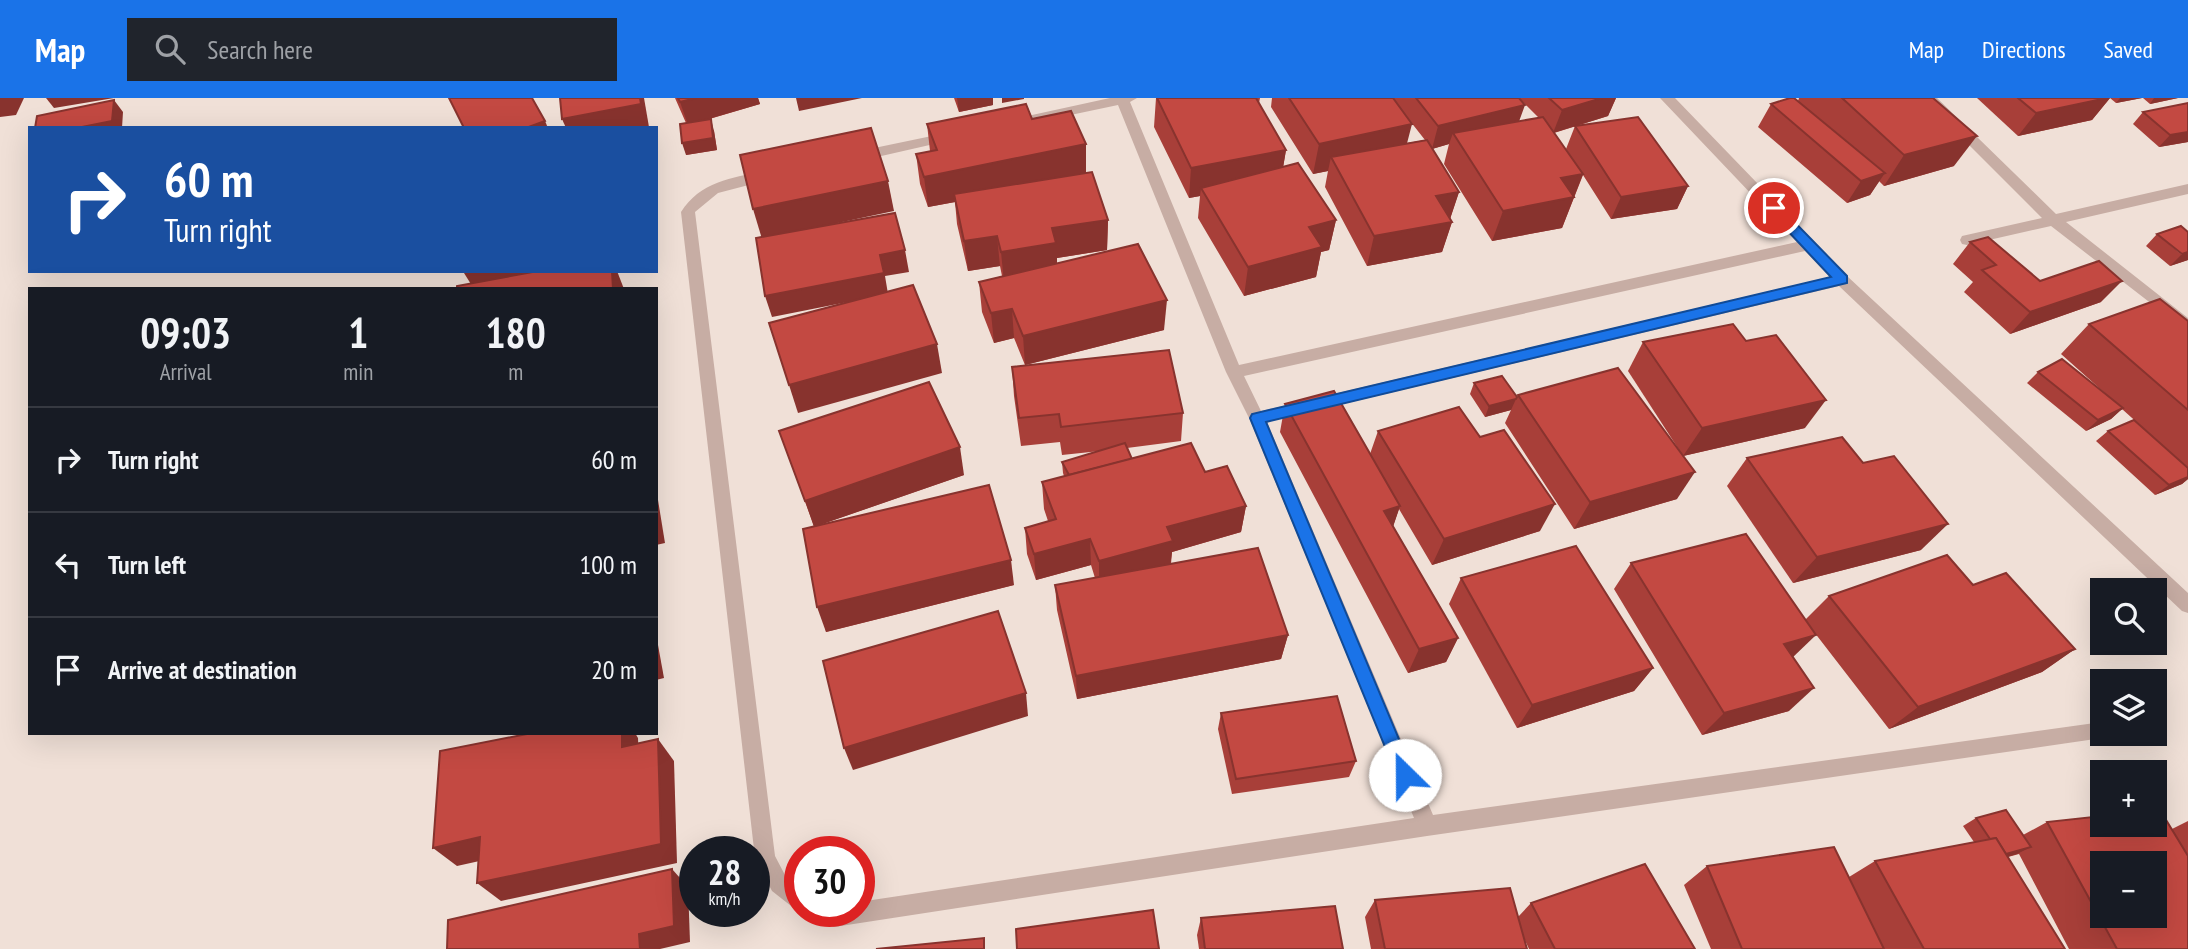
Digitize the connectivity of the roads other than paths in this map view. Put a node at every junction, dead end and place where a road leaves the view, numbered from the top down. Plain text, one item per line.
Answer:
1 (1667, 98) edge
2 (1929, 98) edge
3 (1126, 99) edge
4 (838, 160) edge
5 (784, 172) edge
6 (2188, 189) edge
7 (2052, 219) junction
8 (1967, 240) dead end
9 (1809, 245) junction
10 (1842, 280) junction
11 (2188, 326) edge
12 (1234, 372) junction
13 (1257, 418) junction
14 (2188, 605) edge
15 (2090, 733) edge
16 (1427, 825) junction
17 (784, 888) edge
18 (875, 910) edge

1 - 9 street
2 - 7 street
3 - 4 street
3 - 12 street
5 - 17 street
6 - 7 street
7 - 8 street
7 - 11 street
9 - 10 street
9 - 12 street
10 - 13 street
10 - 14 street
12 - 13 street
13 - 16 street
15 - 16 street
16 - 18 street

